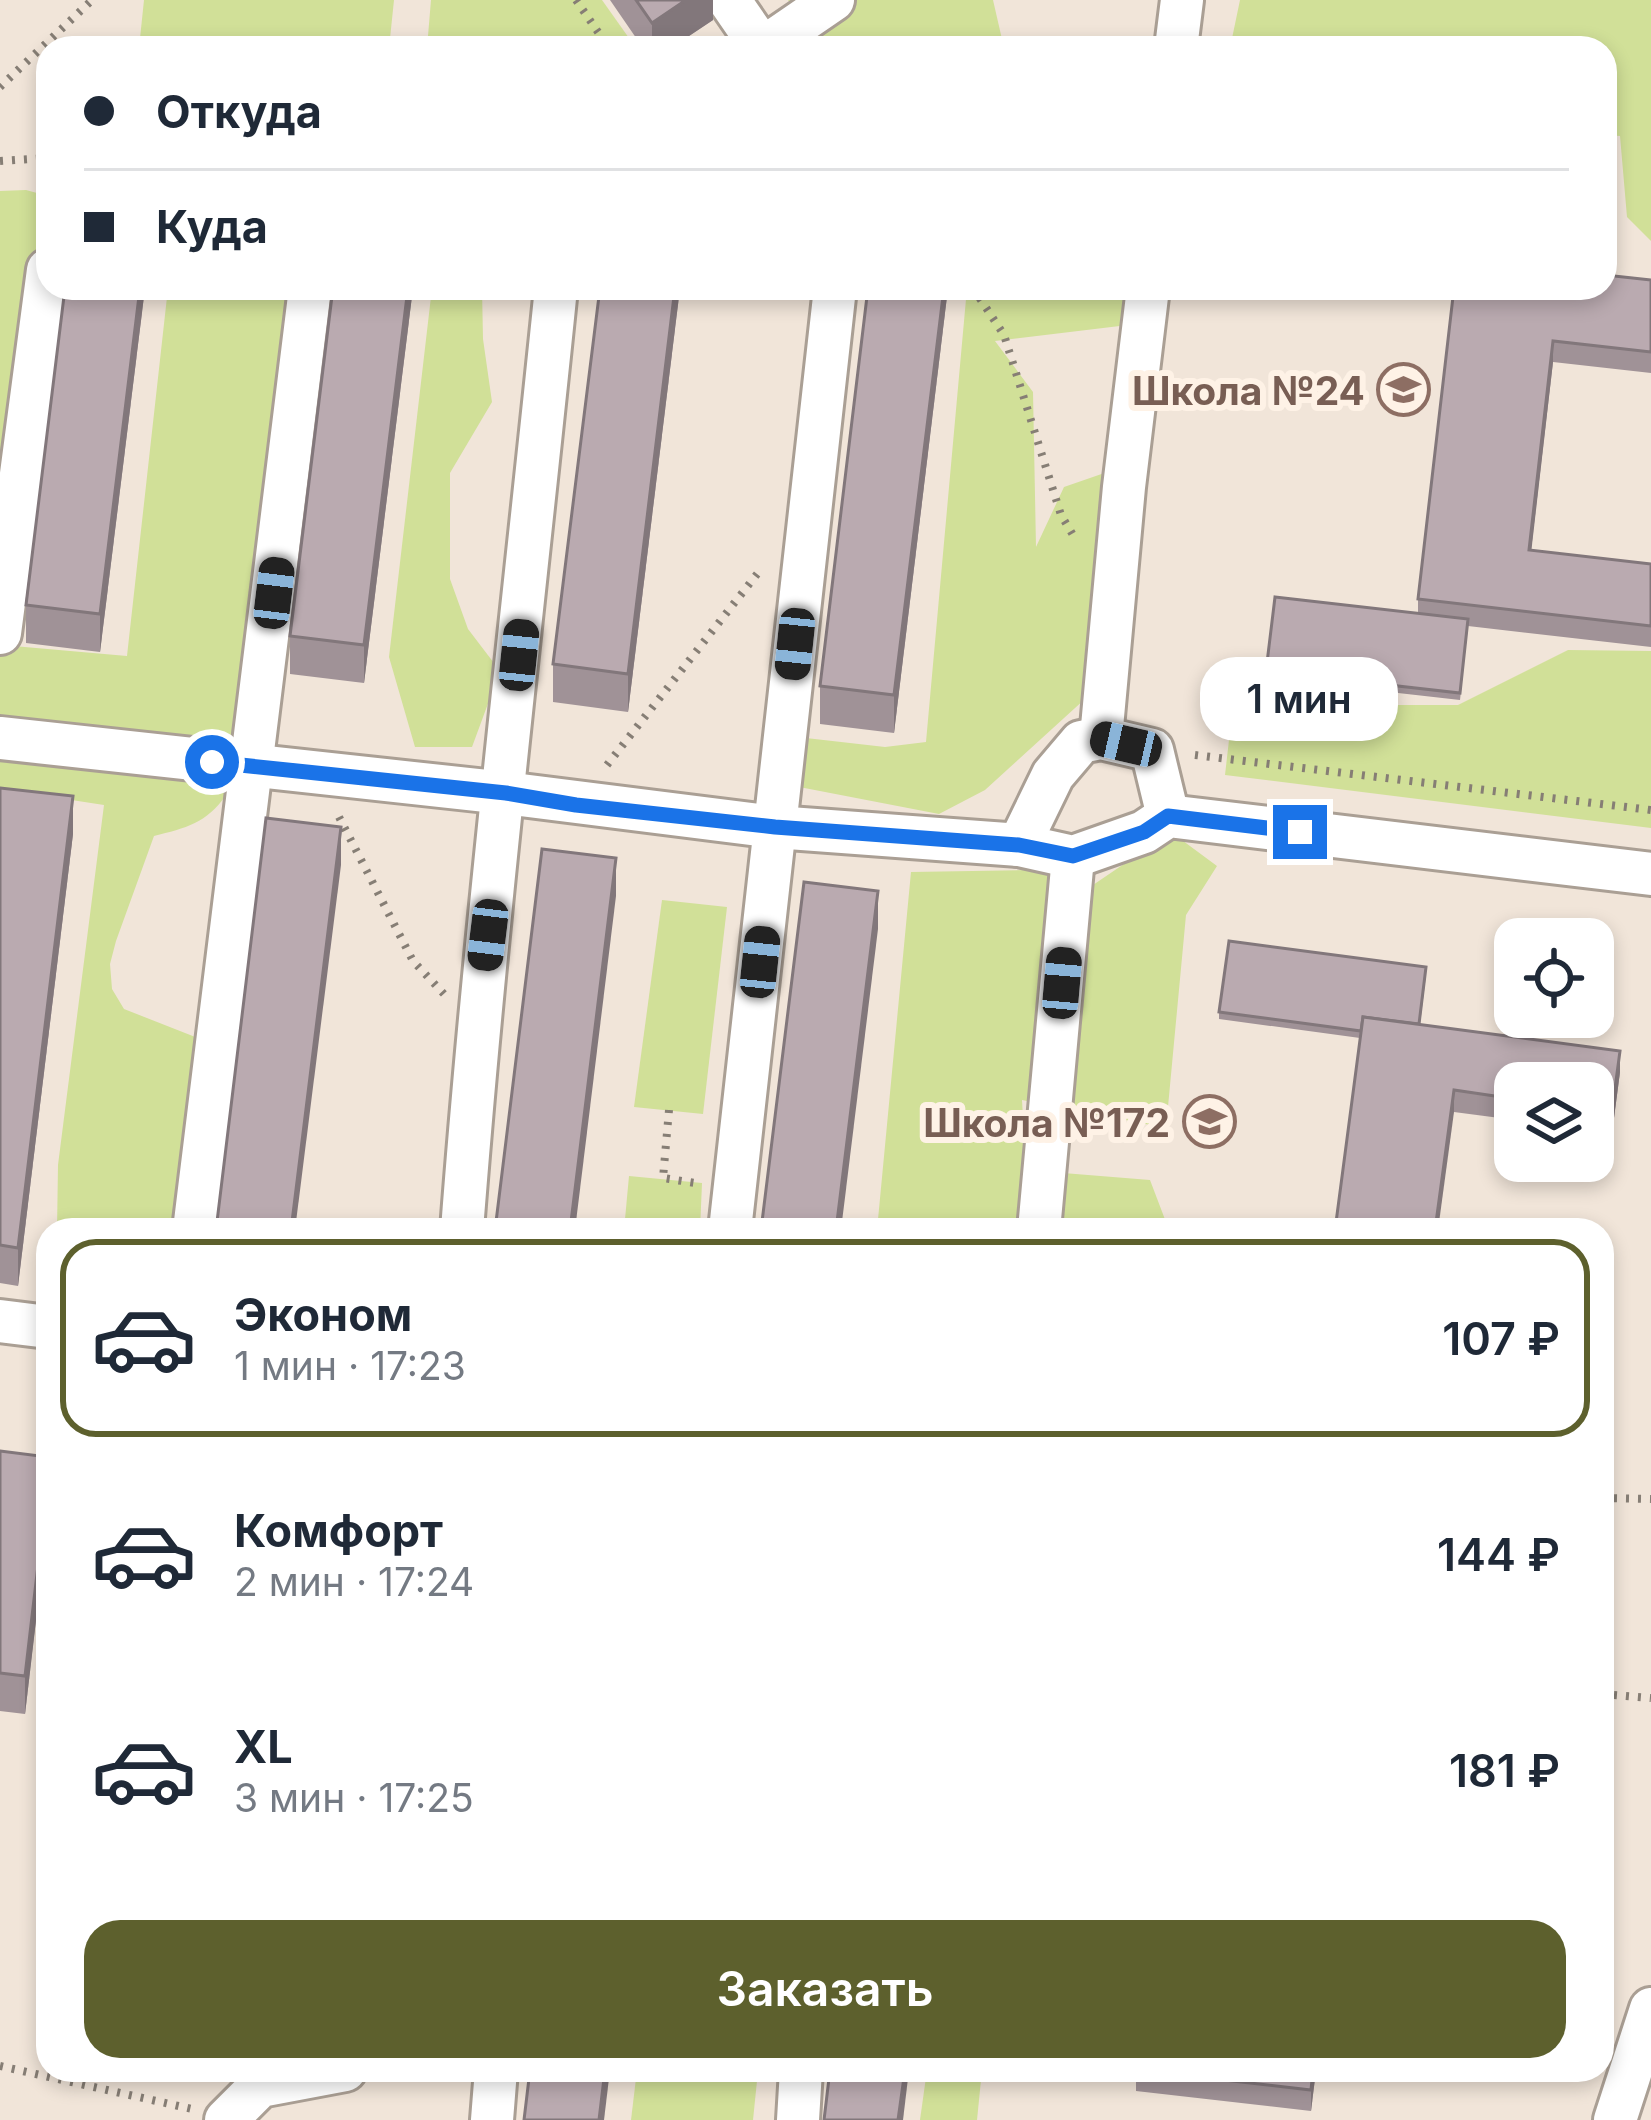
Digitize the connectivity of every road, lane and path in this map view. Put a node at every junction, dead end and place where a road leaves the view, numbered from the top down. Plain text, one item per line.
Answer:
1 (92, 0) edge
2 (576, 0) edge
3 (729, 0) edge
4 (833, 0) edge
5 (1181, 0) edge
6 (54, 36) edge
7 (601, 36) edge
8 (754, 36) edge
9 (780, 36) edge
10 (1177, 36) edge
11 (36, 53) edge
12 (0, 87) edge
13 (36, 159) edge
14 (0, 161) edge
15 (44, 300) edge
16 (309, 300) edge
17 (555, 300) edge
18 (834, 300) edge
19 (981, 300) edge
20 (1147, 300) edge
21 (766, 562) dead end
22 (1113, 599) junction
23 (0, 633) edge
24 (0, 738) edge
25 (1101, 738) junction
26 (1151, 750) junction
27 (254, 767) junction
28 (316, 773) junction
29 (506, 793) junction
30 (576, 805) junction
31 (1651, 810) edge
32 (1168, 816) junction
33 (775, 827) junction
34 (1019, 845) junction
35 (1073, 856) junction
36 (1651, 874) edge
37 (477, 1030) junction
38 (669, 1110) dead end
39 (732, 1209) edge
40 (196, 1218) edge
41 (462, 1218) edge
42 (1040, 1218) edge
43 (0, 1322) edge
44 (36, 1326) edge
45 (1614, 1498) edge
46 (1651, 1499) edge
47 (1614, 1695) edge
48 (1651, 1698) edge
49 (1651, 2009) edge
50 (0, 2066) edge
51 (36, 2074) edge
52 (70, 2082) edge
53 (281, 2082) edge
54 (495, 2082) edge
55 (800, 2082) edge
56 (227, 2118) edge
57 (492, 2120) edge
58 (798, 2120) edge
59 (1615, 2120) edge

1 - 6 path
2 - 7 path
3 - 8 street
4 - 9 street
5 - 10 street
11 - 12 path
13 - 14 path
15 - 23 street
16 - 27 street
17 - 29 street
18 - 33 street
19 - 22 path
20 - 22 street
21 - 30 path
22 - 25 street
24 - 27 street
25 - 26 street
25 - 34 street
26 - 31 path
26 - 32 street
27 - 28 street
27 - 40 street
28 - 29 street
28 - 37 path
29 - 30 street
29 - 37 street
30 - 33 street
32 - 35 street
32 - 36 street
33 - 34 street
33 - 39 street
34 - 35 street
35 - 42 street
37 - 41 street
38 - 39 path
43 - 44 street
45 - 46 path
47 - 48 path
49 - 59 street
50 - 51 path
52 - 56 path
53 - 56 street
54 - 57 street
55 - 58 street

